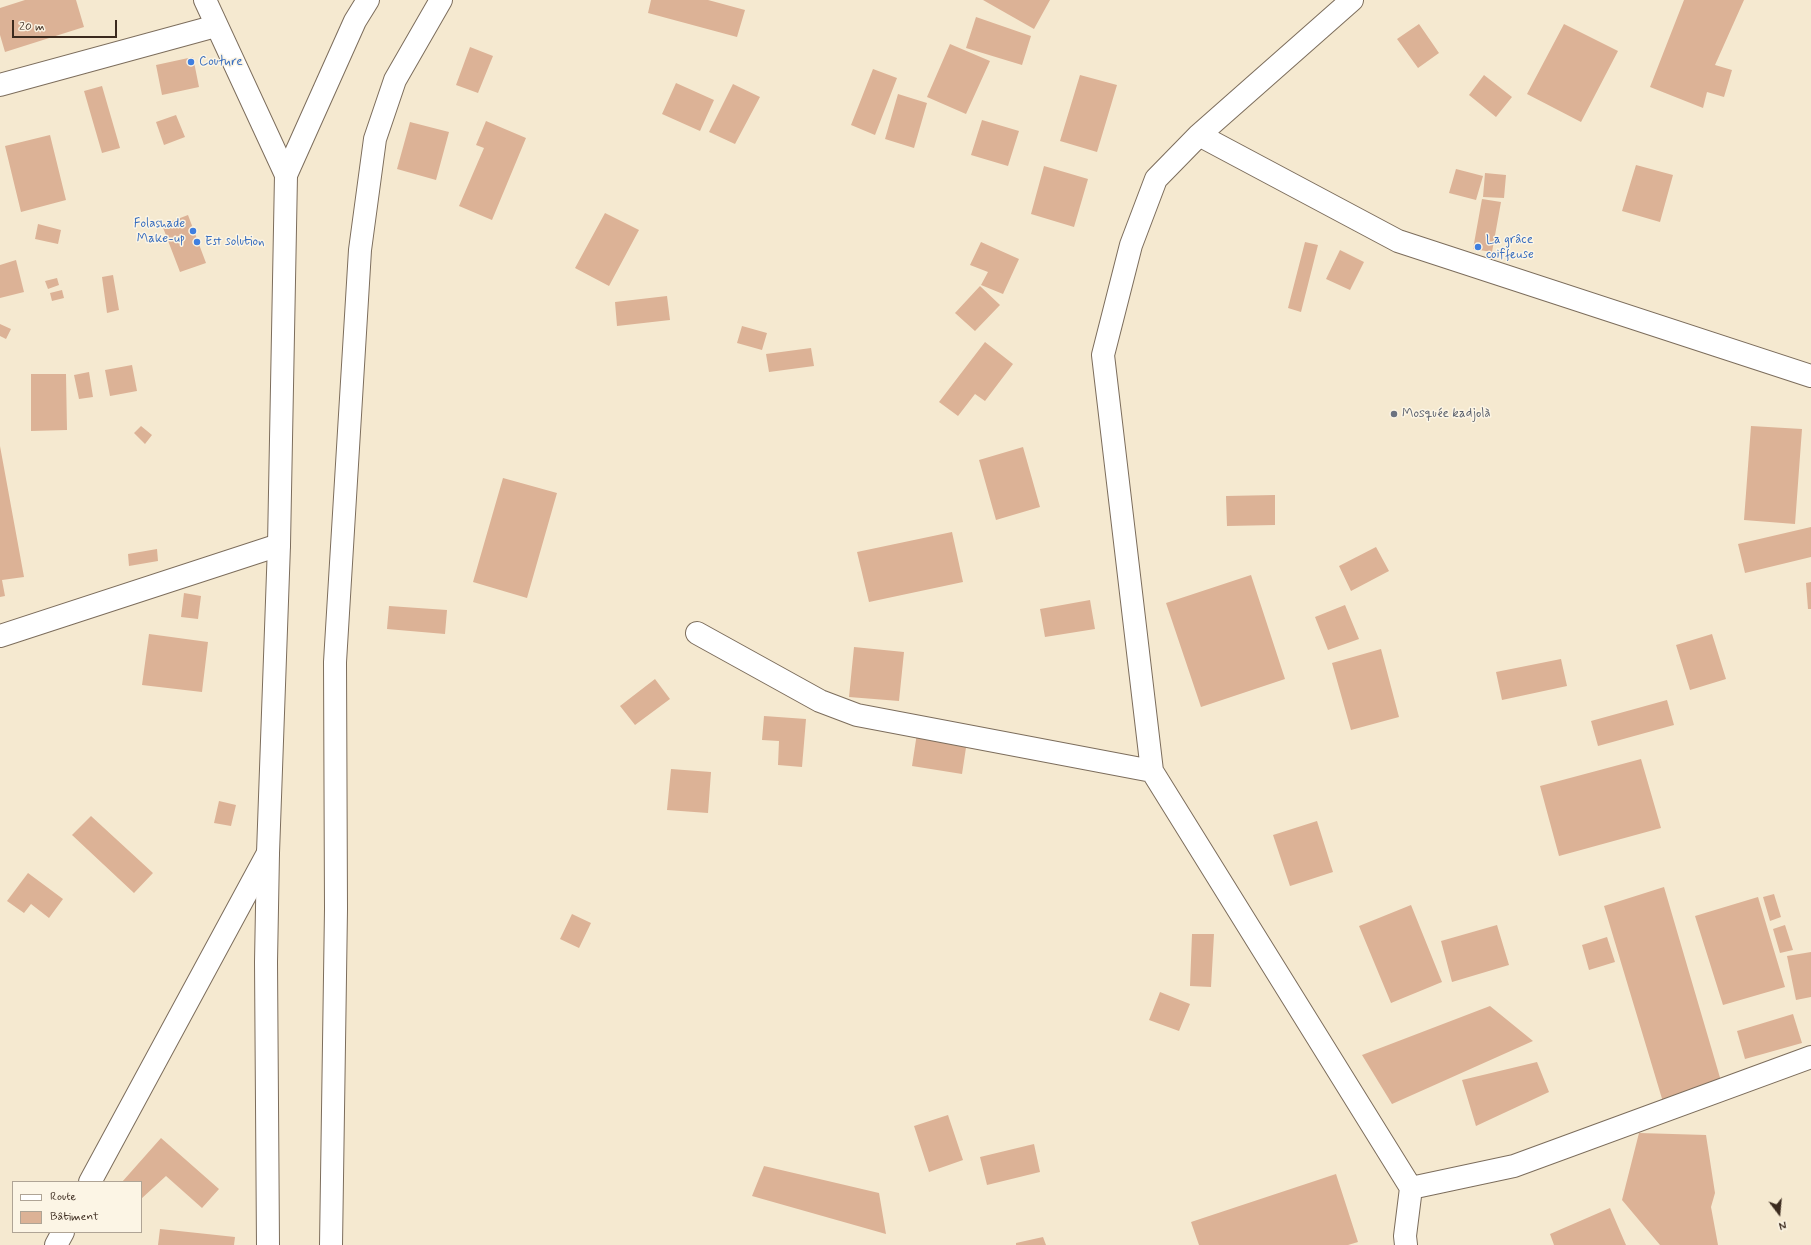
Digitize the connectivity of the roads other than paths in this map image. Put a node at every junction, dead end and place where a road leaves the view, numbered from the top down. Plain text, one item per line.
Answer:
1 (205, 0) edge
2 (368, 0) edge
3 (441, 0) edge
4 (1352, 0) edge
5 (216, 26) junction
6 (0, 85) edge
7 (1199, 135) junction
8 (286, 176) junction
9 (1811, 376) edge
10 (279, 545) junction
11 (697, 633) dead end
12 (0, 636) edge
13 (1152, 771) junction
14 (268, 853) junction
15 (1811, 1057) edge
16 (91, 1181) edge
17 (1411, 1188) junction
18 (62, 1233) edge
19 (56, 1245) edge
20 (268, 1245) edge
21 (331, 1245) edge
22 (1406, 1245) edge

1 - 5 street
2 - 8 street
3 - 21 street
4 - 7 street
5 - 6 street
5 - 8 street
7 - 9 street
7 - 13 street
8 - 10 street
10 - 12 street
10 - 14 street
11 - 13 street
13 - 17 street
14 - 16 street
14 - 20 street
15 - 17 street
17 - 22 street
18 - 19 street

